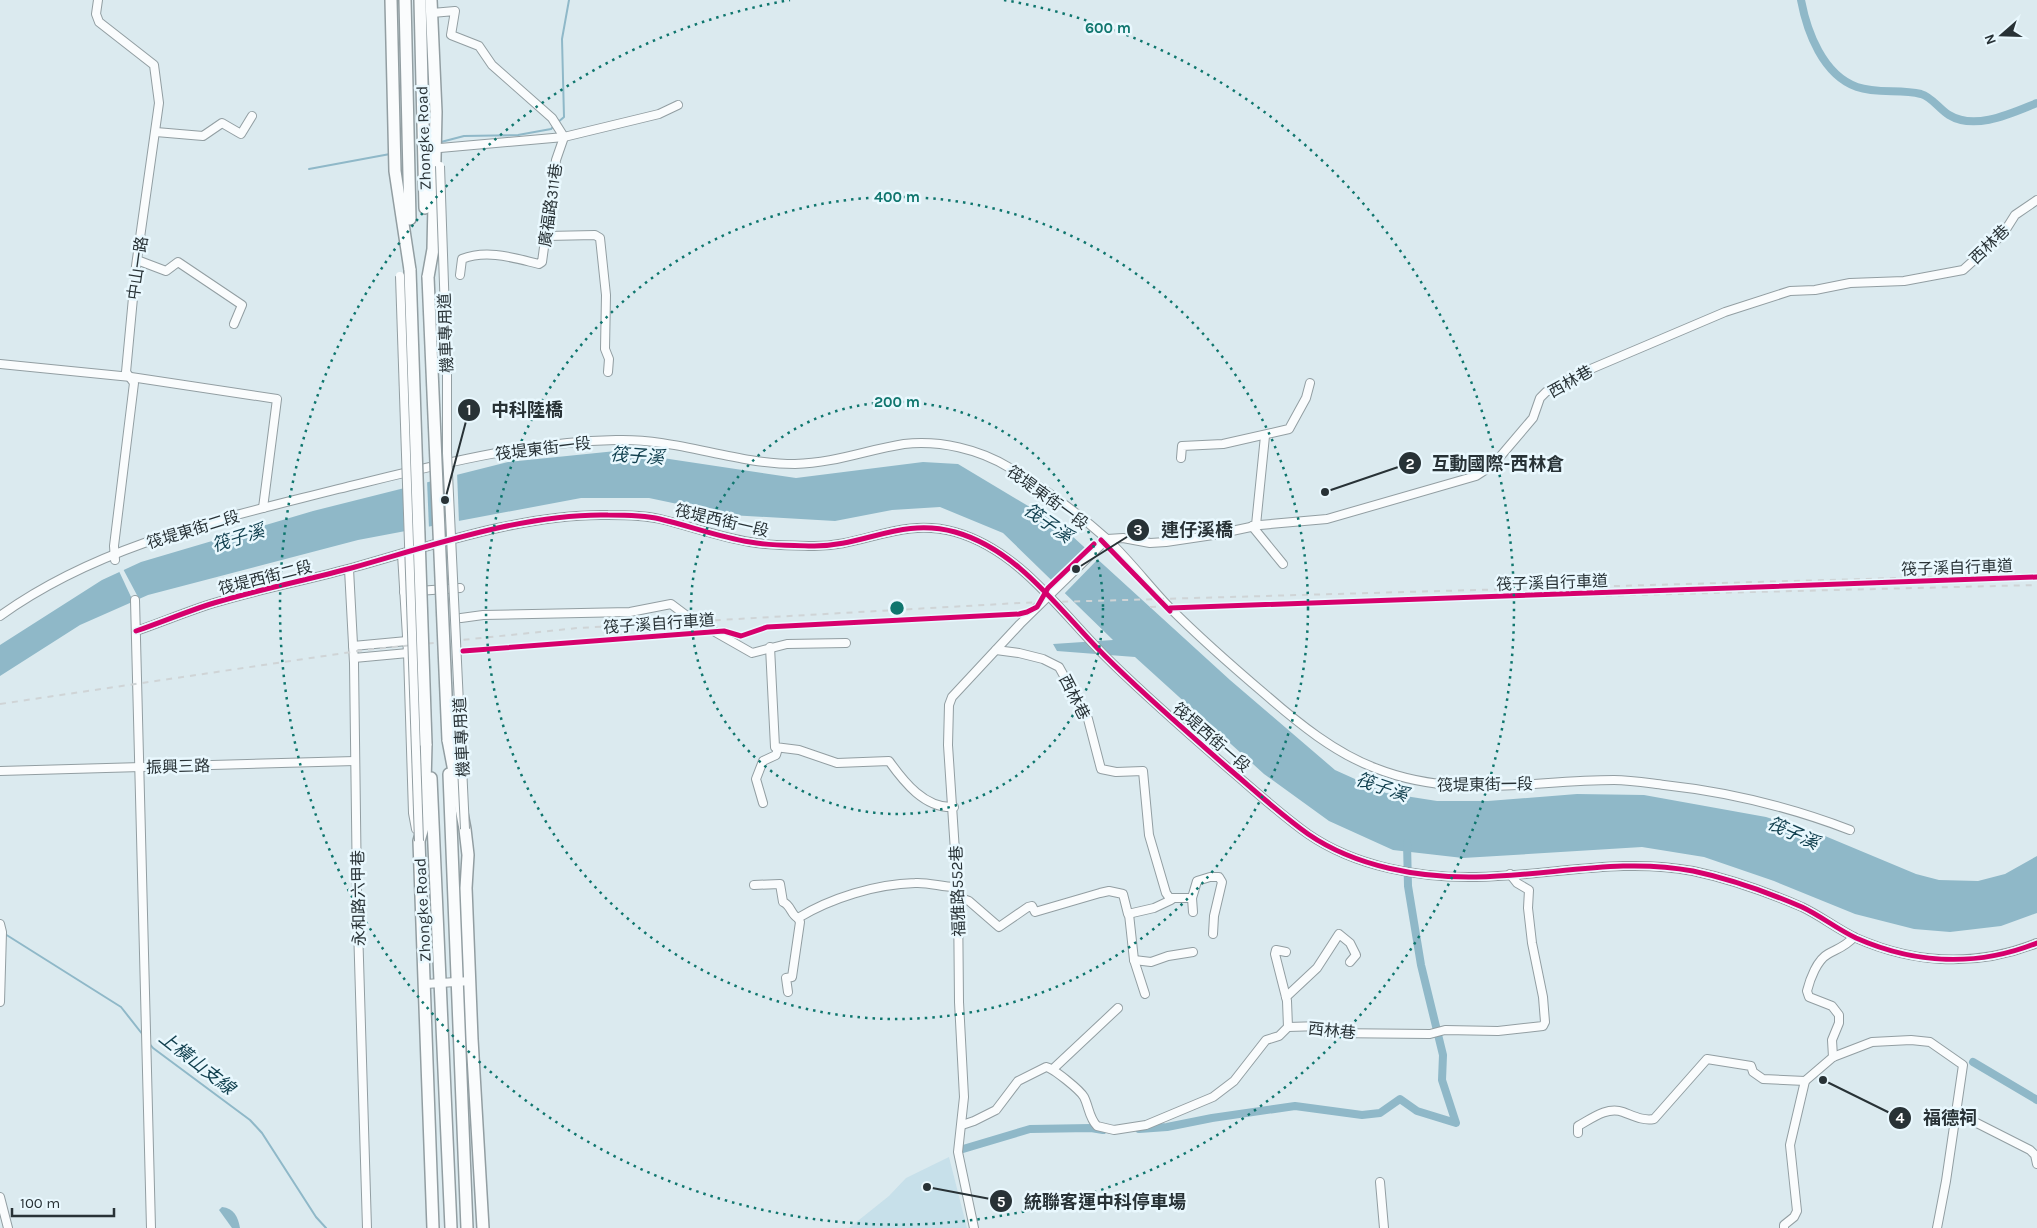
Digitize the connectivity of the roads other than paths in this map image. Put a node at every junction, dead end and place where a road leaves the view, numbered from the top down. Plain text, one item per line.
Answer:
1 (98, 0) edge
2 (391, 0) edge
3 (405, 0) edge
4 (420, 0) edge
5 (431, 0) edge
6 (432, 13) junction
7 (678, 105) dead end
8 (252, 116) dead end
9 (156, 132) junction
10 (564, 137) junction
11 (440, 148) dead end
12 (440, 166) dead end
13 (2037, 200) edge
14 (546, 236) junction
15 (137, 260) junction
16 (405, 273) junction
17 (460, 275) dead end
18 (428, 277) junction
19 (234, 324) dead end
20 (0, 364) edge
21 (608, 372) dead end
22 (132, 377) junction
23 (1310, 383) dead end
24 (1265, 436) junction
25 (1180, 458) dead end
26 (398, 473) joint
27 (263, 508) junction
28 (1254, 526) junction
29 (1104, 542) junction
30 (402, 554) junction
31 (114, 557) junction
32 (1282, 564) dead end
33 (349, 569) junction
34 (460, 588) dead end
35 (404, 592) junction
36 (1051, 594) junction
37 (135, 600) dead end
38 (0, 616) edge
39 (461, 618) dead end
40 (136, 631) junction
41 (407, 640) junction
42 (846, 643) dead end
43 (353, 646) junction
44 (770, 647) junction
45 (996, 650) junction
46 (408, 653) junction
47 (354, 658) junction
48 (448, 740) junction
49 (426, 744) junction
50 (778, 748) junction
51 (355, 761) junction
52 (138, 767) junction
53 (0, 771) edge
54 (762, 803) dead end
55 (954, 807) junction
56 (465, 829) junction
57 (1850, 830) dead end
58 (419, 841) junction
59 (1510, 874) junction
60 (754, 885) dead end
61 (958, 887) junction
62 (958, 897) junction
63 (1170, 898) junction
64 (1192, 898) junction
65 (1193, 912) dead end
66 (1129, 914) junction
67 (798, 918) junction
68 (0, 924) edge
69 (1213, 934) dead end
70 (1854, 937) junction
71 (2037, 943) edge
72 (1193, 952) dead end
73 (1286, 952) dead end
74 (1134, 960) junction
75 (1350, 962) dead end
76 (470, 980) junction
77 (457, 982) junction
78 (439, 983) junction
79 (426, 984) junction
80 (788, 992) dead end
81 (1144, 994) dead end
82 (1286, 997) junction
83 (0, 1002) edge
84 (1118, 1008) dead end
85 (1288, 1027) junction
86 (1833, 1057) junction
87 (1053, 1070) junction
88 (1805, 1080) junction
89 (1956, 1112) junction
90 (962, 1124) junction
91 (1578, 1133) dead end
92 (2037, 1164) edge
93 (1380, 1182) dead end
94 (0, 1197) edge
95 (8, 1228) edge
96 (152, 1228) edge
97 (367, 1228) edge
98 (433, 1228) edge
99 (451, 1228) edge
100 (467, 1228) edge
101 (483, 1228) edge
102 (974, 1228) edge
103 (1384, 1228) edge
104 (1784, 1228) edge
105 (1937, 1228) edge

1 - 9 street, 中山一路
2 - 16 street, Zhongke Road
3 - 16 street, Zhongke Road
4 - 18 street, Zhongke Road
5 - 6 street, Zhongke Road
6 - 10 street
6 - 18 street, Zhongke Road
7 - 10 street
8 - 9 street
9 - 15 street, 中山一路
10 - 11 street
10 - 14 street, 廣福路311巷
12 - 56 street, 機車專用道, bridge
13 - 28 street, 西林巷
14 - 17 street, 廣福路311巷
14 - 21 street
15 - 19 street
15 - 22 street, 中山一路
16 - 49 street, bridge
16 - 58 street, bridge
18 - 48 street, bridge
20 - 22 street
22 - 27 street
22 - 31 street, 中山一路
23 - 24 street
24 - 25 street
24 - 28 street
26 - 27 street, 筏堤東街二段
26 - 29 street, 筏堤東街一段
27 - 31 street, 筏堤東街二段
28 - 29 street, 西林巷
28 - 32 street
29 - 36 street, 福雅路552巷
29 - 57 street, 筏堤東街一段
30 - 33 street, 筏堤西街二段
30 - 35 street, Zhongke Road
30 - 36 street, 筏堤西街一段
31 - 38 street, 筏堤東街二段
33 - 40 street, 筏堤西街二段
33 - 43 street, 永和路六甲巷
34 - 35 street
35 - 41 street, Zhongke Road
36 - 45 street, 福雅路552巷
36 - 59 street, 筏堤西街一段
37 - 40 street
39 - 44 street
40 - 52 street
41 - 43 street
41 - 46 street, Zhongke Road
42 - 44 street
43 - 47 street, 永和路六甲巷
44 - 50 street
45 - 55 street, 福雅路552巷
45 - 63 street, 西林巷
46 - 47 street
46 - 58 street, Zhongke Road
47 - 51 street, 永和路六甲巷
48 - 56 street
48 - 77 street, Zhongke Road
49 - 58 street
49 - 78 street, Zhongke Road
50 - 54 street
50 - 55 street
51 - 52 street, 振興三路
51 - 97 street, 永和路六甲巷
52 - 53 street, 振興三路
52 - 96 street
55 - 61 street, 福雅路552巷
56 - 76 street
58 - 79 street, Zhongke Road
59 - 70 street, 筏堤西街一段
59 - 85 street, 西林巷
60 - 67 street
61 - 62 street, 福雅路552巷
61 - 67 street
62 - 66 street
62 - 90 street, 福雅路552巷
63 - 64 street
63 - 66 street
64 - 65 street
64 - 69 street
66 - 74 street
67 - 80 street
68 - 83 street
70 - 71 street, 筏堤西街一段
70 - 86 street
72 - 74 street
73 - 82 street
74 - 81 street
75 - 82 street
76 - 77 street
76 - 101 street
77 - 78 street
77 - 100 street, Zhongke Road
78 - 79 street
78 - 99 street, Zhongke Road
79 - 98 street, Zhongke Road
82 - 85 street
84 - 87 street
85 - 87 street, 西林巷
86 - 88 street
86 - 89 street
87 - 90 street
88 - 91 street
88 - 104 street
89 - 92 street
89 - 105 street
90 - 102 street, 福雅路552巷
93 - 103 street
94 - 95 street

